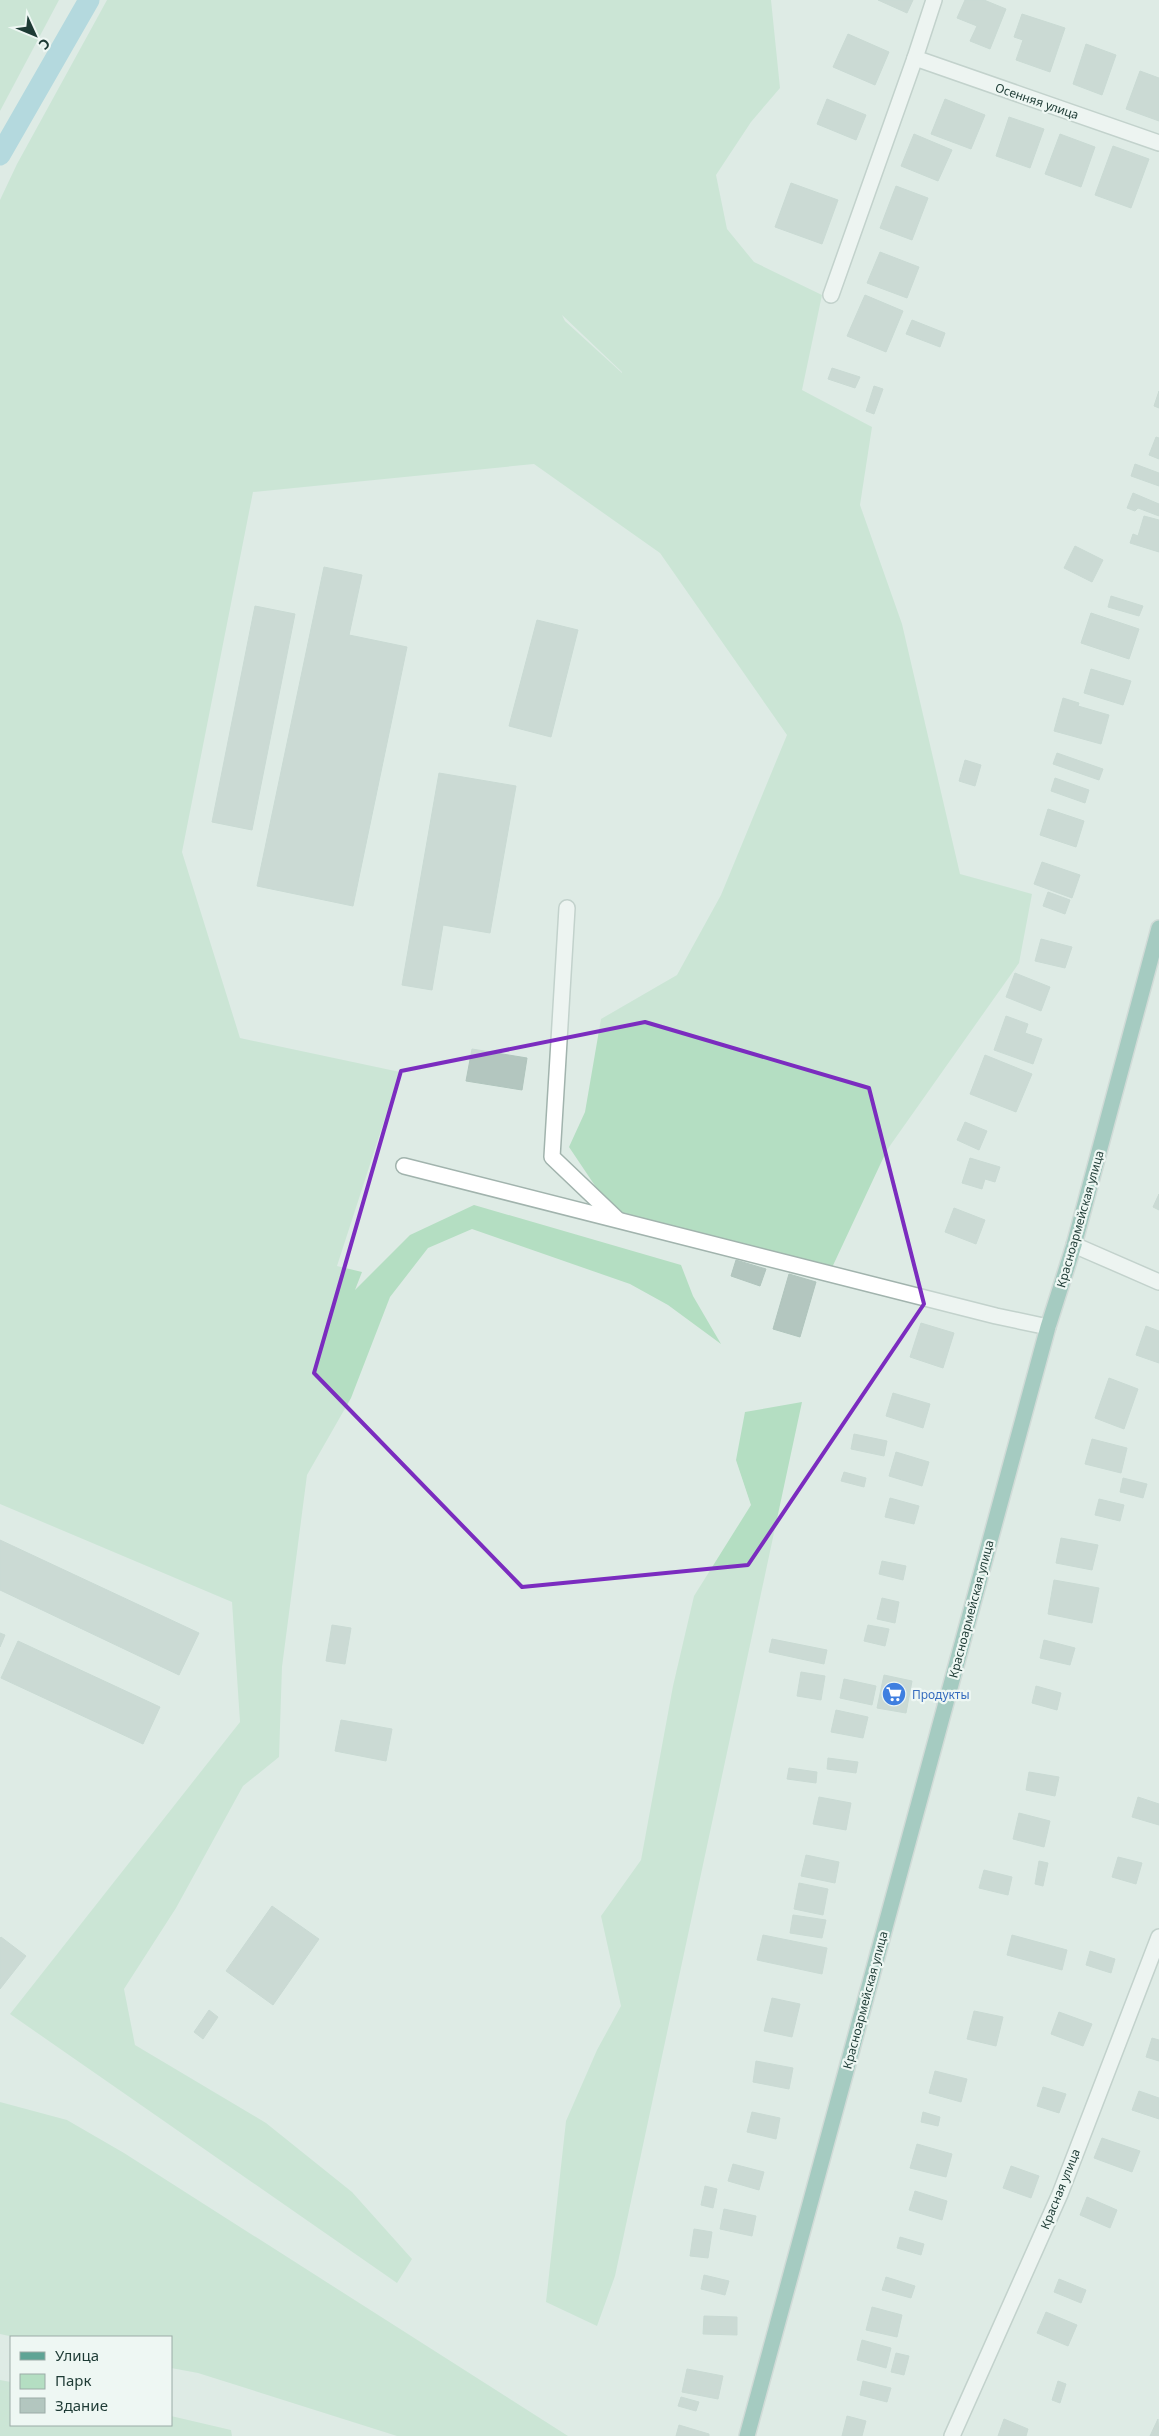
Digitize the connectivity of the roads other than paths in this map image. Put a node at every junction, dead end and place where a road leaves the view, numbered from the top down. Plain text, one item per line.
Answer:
1 (934, 0) edge
2 (915, 58) junction
3 (1159, 143) edge
4 (831, 295) dead end
5 (567, 908) dead end
6 (1159, 928) edge
7 (404, 1166) dead end
8 (618, 1220) junction
9 (1074, 1245) junction
10 (1159, 1282) edge
11 (1048, 1327) junction
12 (1159, 1937) edge
13 (747, 2436) edge
14 (952, 2436) edge

1 - 2 street
2 - 3 street, Осенняя улица
2 - 4 street
5 - 8 street
6 - 9 main road, Красноармейская улица
7 - 8 street
8 - 11 street
9 - 10 street
9 - 11 main road, Красноармейская улица
11 - 13 main road, Красноармейская улица
12 - 14 street, Красная улица

